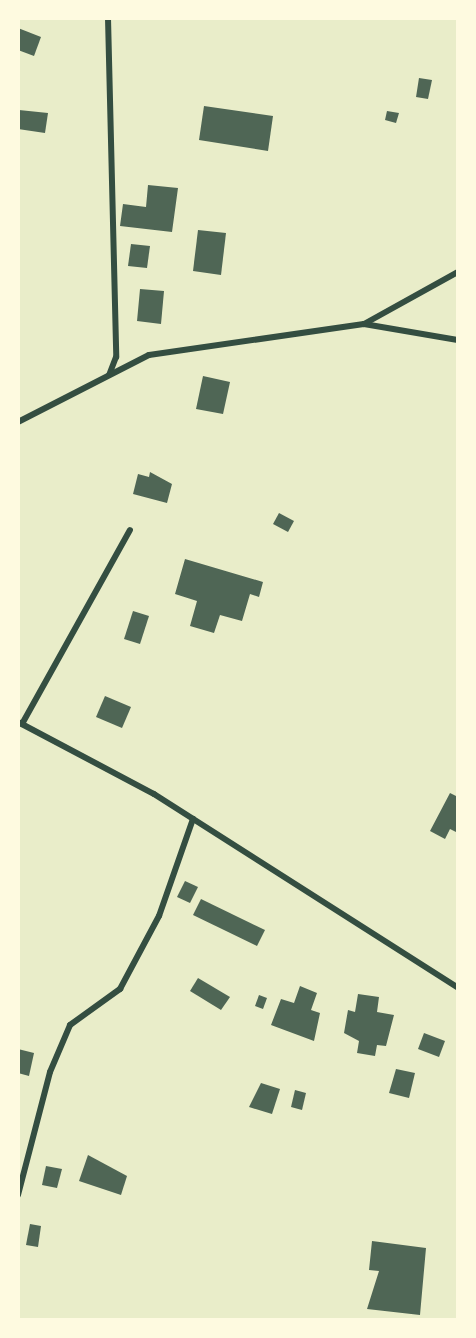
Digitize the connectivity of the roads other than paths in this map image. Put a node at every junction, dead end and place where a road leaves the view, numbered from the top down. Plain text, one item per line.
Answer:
1 (108, 18) edge
2 (458, 272) edge
3 (364, 324) junction
4 (458, 340) edge
5 (109, 375) junction
6 (18, 422) edge
7 (130, 530) dead end
8 (20, 723) edge
9 (193, 819) junction
10 (458, 988) edge
11 (18, 1195) edge

1 - 5 street
2 - 3 street
3 - 4 street
3 - 5 street
5 - 6 street
7 - 8 street
8 - 9 street
9 - 10 street
9 - 11 street

